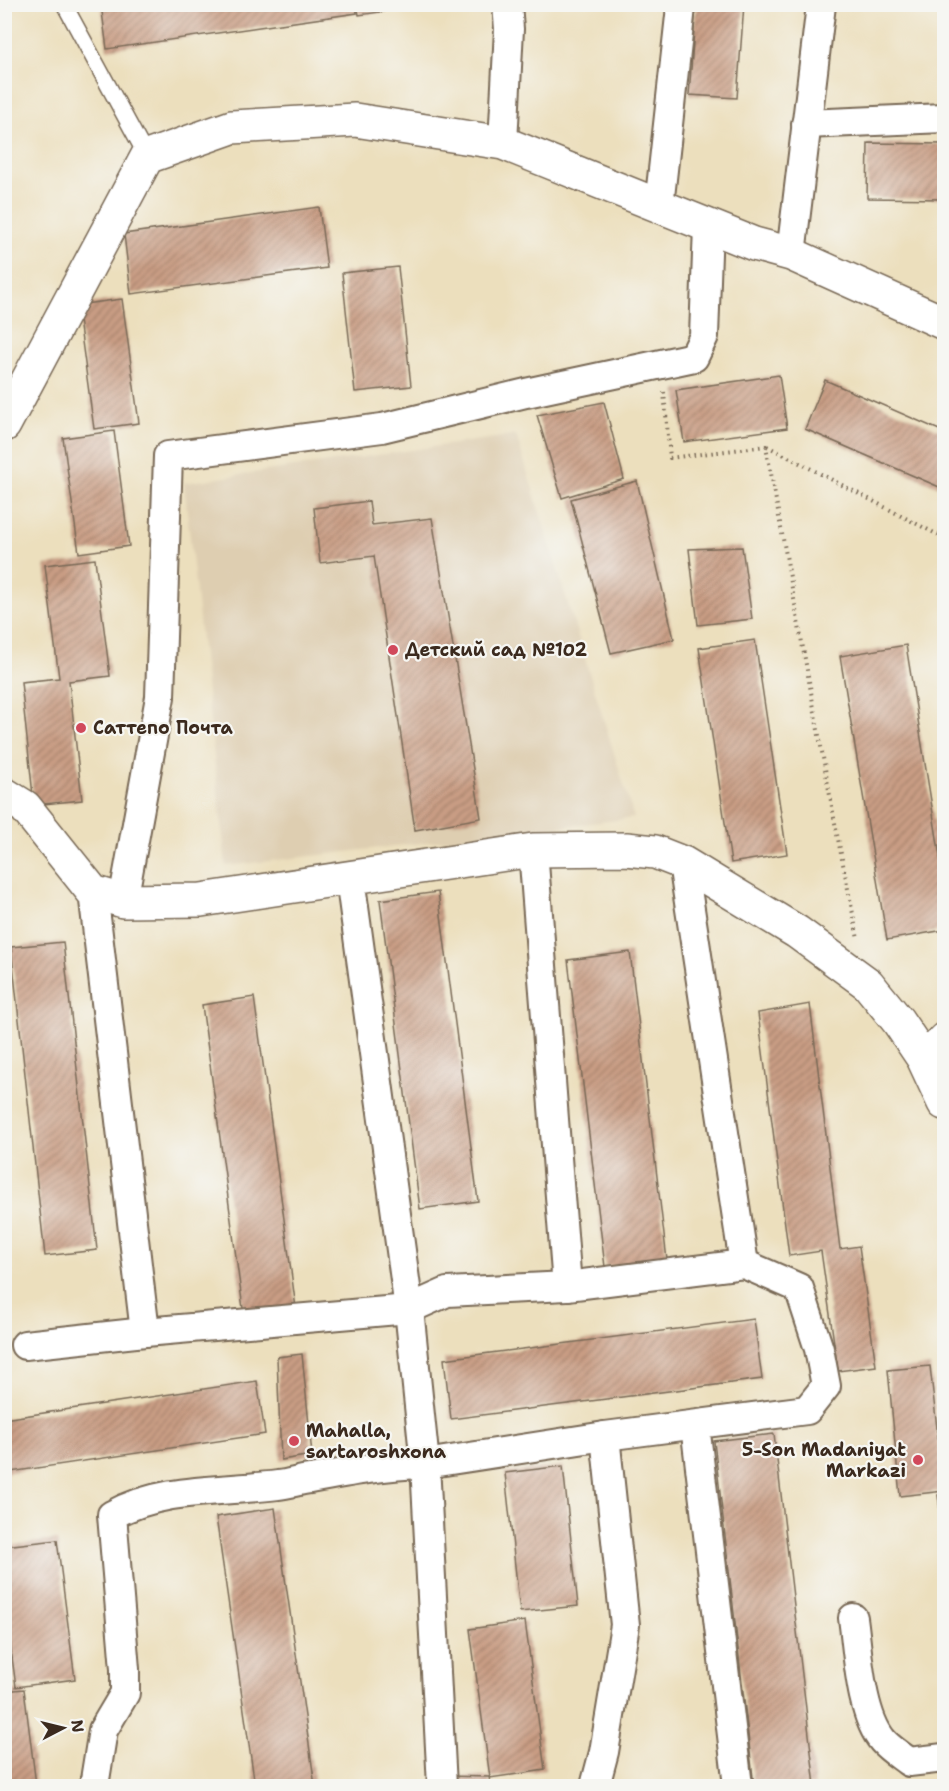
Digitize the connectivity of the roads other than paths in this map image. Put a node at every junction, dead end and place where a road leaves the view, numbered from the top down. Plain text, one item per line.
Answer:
1 (64, 4) edge
2 (507, 4) edge
3 (822, 5) edge
4 (681, 7) dead end
5 (945, 118) edge
6 (806, 124) junction
7 (503, 143) junction
8 (147, 157) junction
9 (659, 206) junction
10 (708, 226) junction
11 (790, 254) junction
12 (945, 323) edge
13 (4, 425) edge
14 (4, 794) edge
15 (533, 850) junction
16 (683, 863) junction
17 (350, 878) junction
18 (108, 897) junction
19 (934, 1048) edge
20 (945, 1104) edge
21 (744, 1264) junction
22 (567, 1286) junction
23 (409, 1309) junction
24 (146, 1332) junction
25 (25, 1345) dead end
26 (694, 1425) junction
27 (605, 1436) junction
28 (424, 1464) junction
29 (853, 1618) dead end
30 (945, 1758) edge
31 (94, 1786) edge
32 (442, 1786) edge
33 (595, 1786) edge
34 (738, 1786) edge

1 - 8 lane
2 - 7 street
3 - 6 street
4 - 9 street
5 - 6 street
6 - 11 street
7 - 8 street
7 - 9 street
8 - 13 street
9 - 10 street
10 - 11 street
10 - 18 street
11 - 12 street
14 - 18 street
15 - 16 street
15 - 17 street
15 - 22 street
16 - 19 street
16 - 21 street
17 - 18 street
17 - 23 street
18 - 24 street
19 - 20 street
21 - 22 street
21 - 26 street
22 - 23 street
23 - 24 street
23 - 28 street
24 - 25 street
26 - 27 street
26 - 34 street
27 - 28 street
27 - 33 street
28 - 31 street
28 - 32 street
29 - 30 street

